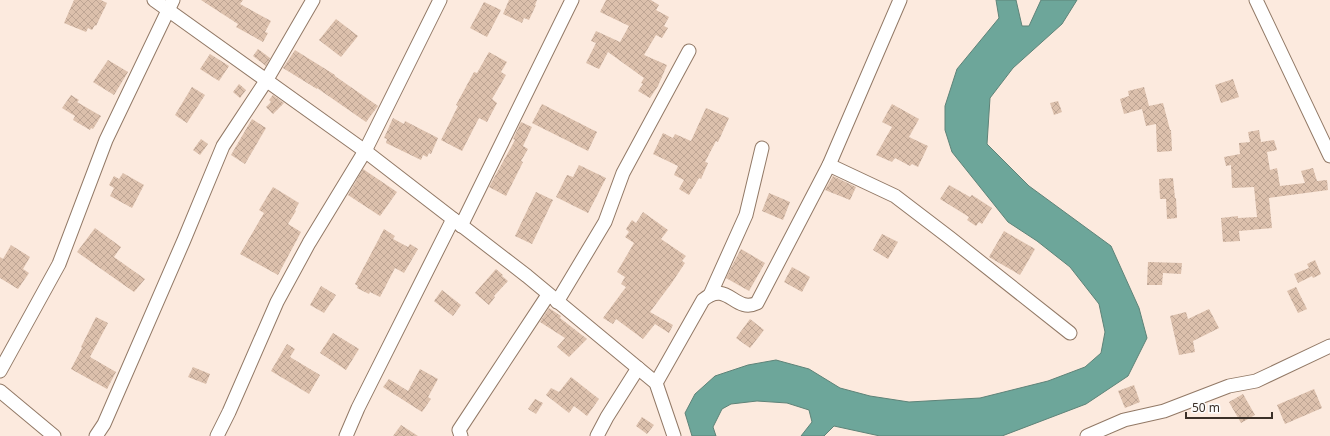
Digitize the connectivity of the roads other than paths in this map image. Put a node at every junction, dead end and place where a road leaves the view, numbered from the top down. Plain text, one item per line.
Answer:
1 (154, 0) edge
2 (313, 0) edge
3 (440, 0) edge
4 (572, 0) edge
5 (900, 0) edge
6 (1256, 0) edge
7 (170, 5) edge
8 (688, 51) dead end
9 (266, 81) junction
10 (762, 148) dead end
11 (365, 151) junction
12 (1330, 156) edge
13 (829, 165) junction
14 (457, 223) junction
15 (710, 295) junction
16 (552, 299) junction
17 (1070, 333) dead end
18 (1330, 346) edge
19 (638, 368) junction
20 (0, 372) edge
21 (656, 383) junction
22 (0, 391) edge
23 (54, 436) edge
24 (96, 436) edge
25 (217, 436) edge
26 (346, 436) edge
27 (461, 436) edge
28 (597, 436) edge
29 (674, 436) edge
30 (1087, 436) edge

1 - 7 street
2 - 9 street
3 - 11 street
4 - 14 street
5 - 13 street
6 - 12 street
7 - 9 street
7 - 20 street
8 - 16 street
9 - 11 street
9 - 24 street
10 - 15 street
11 - 14 street
11 - 25 street
13 - 15 street
13 - 17 street
14 - 16 street
14 - 26 street
15 - 21 street
16 - 19 street
16 - 27 street
18 - 30 street
19 - 21 street
19 - 28 street
21 - 29 street
22 - 23 street

